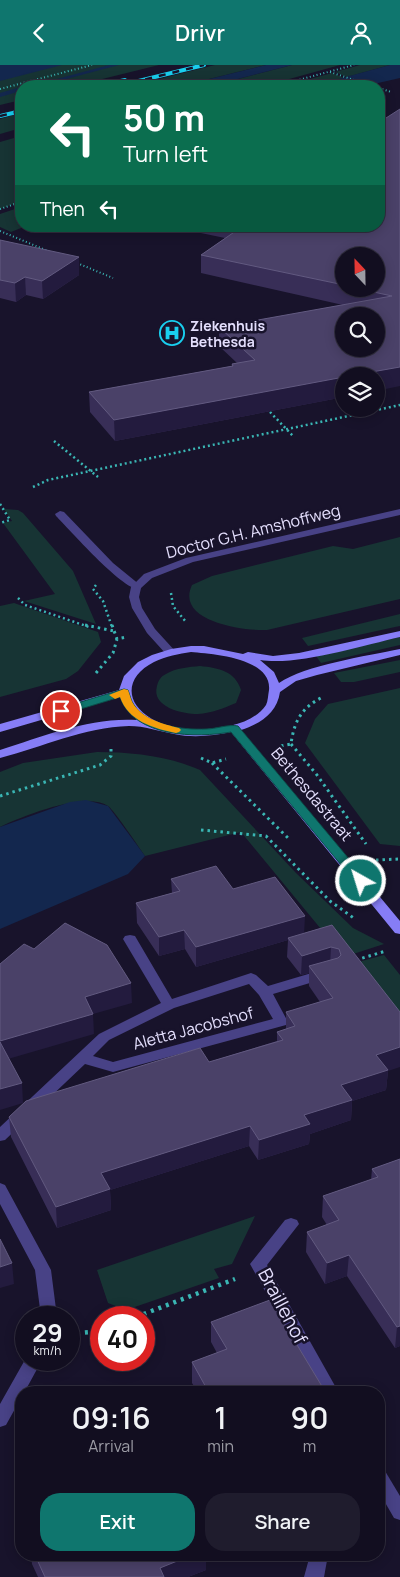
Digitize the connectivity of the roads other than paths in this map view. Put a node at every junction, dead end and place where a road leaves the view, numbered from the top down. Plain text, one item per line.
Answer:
1 (400, 512) edge
2 (60, 514) dead end
3 (136, 587) junction
4 (400, 634) edge
5 (170, 653) junction
6 (400, 653) edge
7 (235, 654) junction
8 (276, 690) junction
9 (124, 692) junction
10 (156, 725) junction
11 (0, 728) edge
12 (234, 729) junction
13 (0, 754) edge
14 (400, 930) edge
15 (130, 939) dead end
16 (331, 973) edge
17 (266, 992) junction
18 (169, 1005) junction
19 (82, 1058) junction
20 (0, 1136) edge
21 (0, 1189) edge
22 (291, 1224) dead end
23 (48, 1306) edge
24 (28, 1371) edge
25 (19, 1386) edge
26 (327, 1386) edge
27 (15, 1394) edge
28 (0, 1420) edge
29 (385, 1486) edge
30 (400, 1512) edge
31 (318, 1561) edge
32 (315, 1577) edge

1 - 3 street, Doctor G.H. Amshoffweg
2 - 3 street
3 - 5 street
4 - 7 street
5 - 7 street
5 - 9 street
6 - 8 street
7 - 8 street
8 - 12 street
9 - 10 street
9 - 11 street
10 - 12 street
10 - 13 street
12 - 14 street, Bethesdastraat
15 - 18 street, Aletta Jacobshof
16 - 17 street, Aletta Jacobshof
17 - 18 street, Aletta Jacobshof
17 - 19 street, Aletta Jacobshof
18 - 19 street, Aletta Jacobshof
19 - 20 street, Aletta Jacobshof
21 - 23 street
22 - 26 street, Braillehof
24 - 25 street
27 - 28 street
29 - 30 street
31 - 32 street

